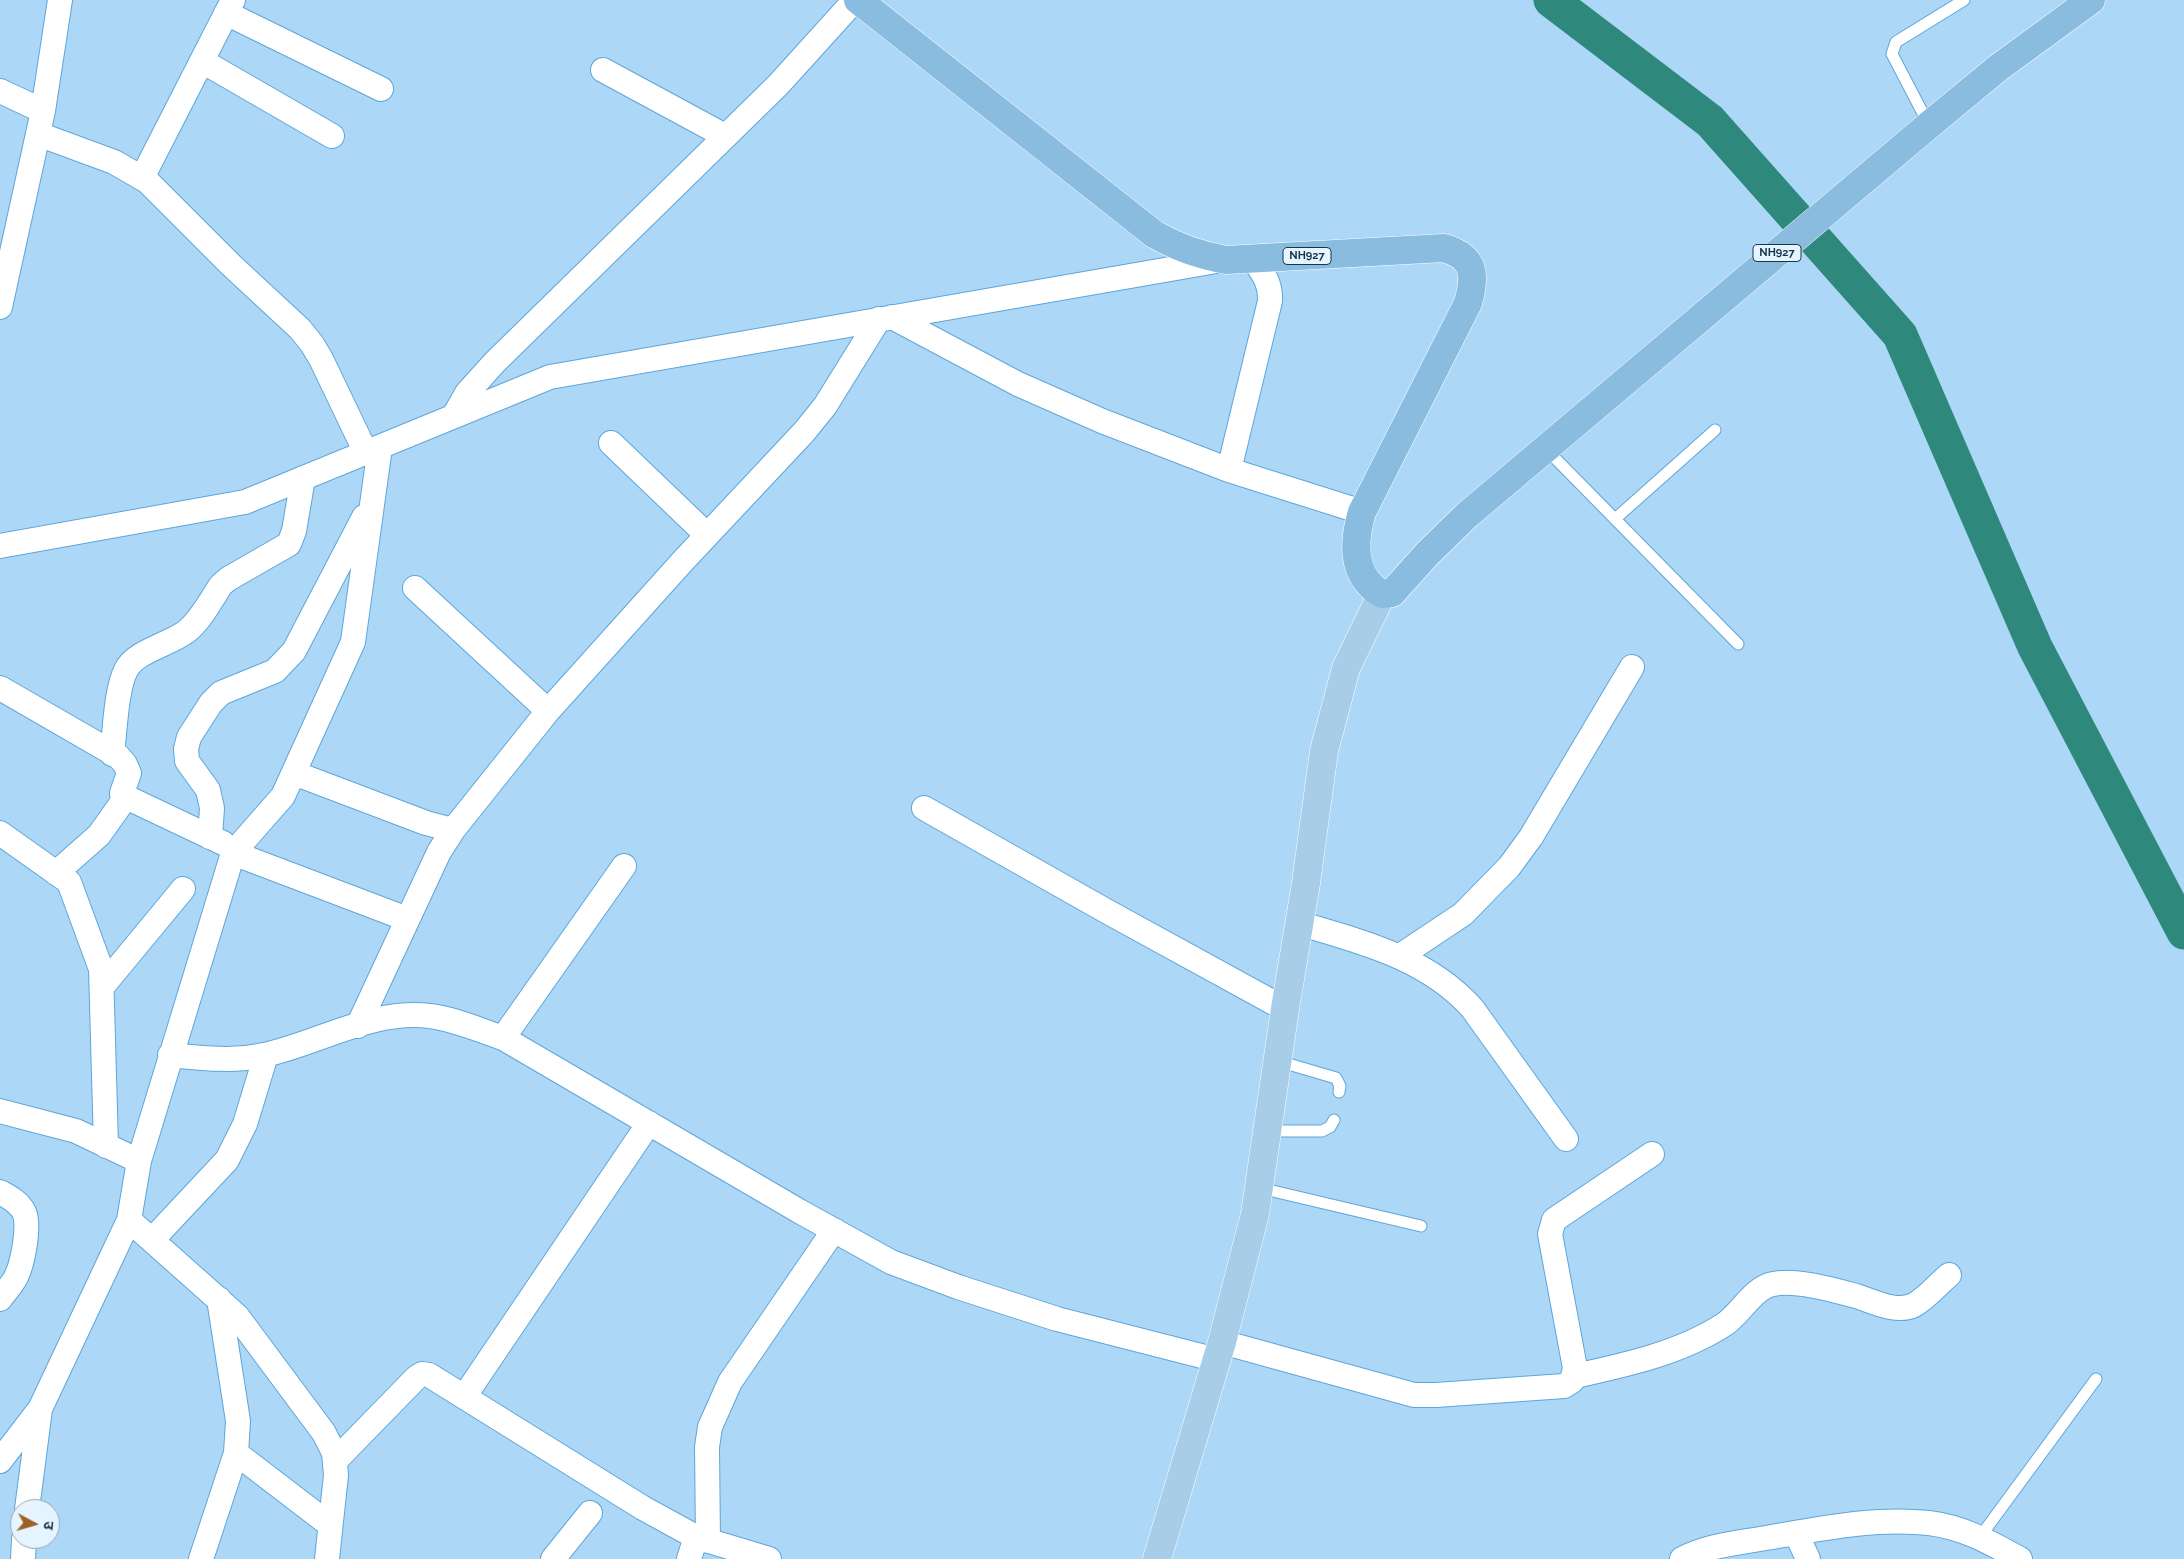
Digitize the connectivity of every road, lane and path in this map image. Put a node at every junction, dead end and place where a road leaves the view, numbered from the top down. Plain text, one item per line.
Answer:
1 (60, 0) edge
2 (857, 0) edge
3 (1964, 0) edge
4 (2087, 1) edge
5 (230, 6) edge
6 (202, 61) junction
7 (603, 70) dead end
8 (381, 90) dead end
9 (0, 92) edge
10 (43, 111) junction
11 (1929, 125) junction
12 (38, 134) junction
13 (332, 136) dead end
14 (725, 136) junction
15 (142, 178) junction
16 (1253, 259) junction
17 (1226, 260) junction
18 (0, 307) edge
19 (886, 318) junction
20 (454, 416) junction
21 (1715, 430) dead end
22 (611, 443) dead end
23 (1544, 448) junction
24 (373, 450) junction
25 (1229, 470) junction
26 (303, 478) junction
27 (372, 502) junction
28 (1362, 512) junction
29 (1615, 519) junction
30 (707, 535) junction
31 (0, 546) edge
32 (415, 588) dead end
33 (1382, 594) junction
34 (1738, 644) dead end
35 (1632, 667) dead end
36 (0, 688) edge
37 (548, 711) junction
38 (112, 754) junction
39 (294, 773) junction
40 (126, 797) junction
41 (924, 808) dead end
42 (453, 830) junction
43 (0, 833) edge
44 (210, 837) junction
45 (235, 852) junction
46 (624, 866) dead end
47 (56, 873) junction
48 (183, 889) dead end
49 (407, 919) junction
50 (1298, 922) junction
51 (1400, 956) junction
52 (102, 987) junction
53 (1285, 1009) junction
54 (358, 1026) junction
55 (503, 1038) junction
56 (170, 1055) junction
57 (266, 1055) junction
58 (1278, 1061) junction
59 (1339, 1092) dead end
60 (0, 1111) edge
61 (1334, 1120) dead end
62 (649, 1123) junction
63 (1268, 1131) junction
64 (1566, 1139) dead end
65 (106, 1146) junction
66 (1652, 1154) dead end
67 (138, 1161) junction
68 (1260, 1188) junction
69 (0, 1192) edge
70 (129, 1220) junction
71 (1421, 1226) dead end
72 (834, 1230) junction
73 (152, 1240) junction
74 (1949, 1275) dead end
75 (219, 1299) junction
76 (0, 1300) edge
77 (1219, 1351) junction
78 (1574, 1376) junction
79 (2096, 1379) dead end
80 (464, 1397) junction
81 (40, 1409) junction
82 (236, 1453) junction
83 (334, 1461) junction
84 (0, 1462) edge
85 (28, 1499) edge
86 (590, 1513) dead end
87 (330, 1525) junction
88 (1796, 1533) junction
89 (1980, 1537) junction
90 (698, 1546) edge
91 (201, 1559) edge
92 (327, 1559) edge
93 (553, 1559) edge
94 (769, 1559) edge
95 (1157, 1559) edge
96 (1682, 1559) edge
97 (1808, 1559) edge
98 (2020, 1559) edge

1 - 10 street
2 - 14 street
2 - 17 highway, NH927
3 - 11 lane
4 - 11 highway, NH927
5 - 6 street
5 - 8 street
6 - 13 street
6 - 15 street
7 - 14 street
9 - 10 street
10 - 12 street
11 - 23 highway, NH927
12 - 15 street
12 - 18 street
14 - 20 street
15 - 24 street
16 - 17 highway, NH927
16 - 25 street
16 - 28 highway, NH927
17 - 19 street
19 - 20 street
19 - 25 street
19 - 30 street
20 - 24 street
21 - 29 lane
22 - 30 street
23 - 29 lane
23 - 33 highway, NH927
24 - 26 street
24 - 27 street
25 - 28 street
26 - 31 street
26 - 38 street
27 - 39 street
27 - 44 street
28 - 33 highway, NH927
29 - 34 lane
30 - 37 street
32 - 37 street
33 - 50 main road
35 - 51 street
36 - 38 street
37 - 42 street
38 - 40 street
39 - 42 street
39 - 45 street
40 - 44 street
40 - 47 street
41 - 53 street
42 - 49 street
43 - 47 street
44 - 45 street
45 - 49 street
45 - 56 street
46 - 55 street
47 - 52 street
48 - 52 street
49 - 54 street
50 - 51 street
50 - 53 main road
51 - 64 street
52 - 65 street
53 - 58 main road
54 - 55 street
54 - 57 street
55 - 62 street
56 - 57 street
56 - 67 street
57 - 73 street
58 - 59 lane
58 - 63 main road
60 - 65 street
61 - 63 lane
62 - 72 street
62 - 80 street
63 - 68 main road
65 - 67 street
66 - 78 street
67 - 70 street
68 - 71 lane
68 - 77 main road
69 - 76 street
70 - 73 street
70 - 81 street
72 - 77 street
72 - 90 street
73 - 75 street
74 - 78 street
75 - 82 street
75 - 83 street
77 - 78 street
77 - 95 main road
79 - 89 lane
80 - 83 street
80 - 90 street
81 - 84 street
81 - 85 street
82 - 87 street
82 - 91 street
83 - 87 street
86 - 93 street
87 - 92 street
88 - 89 street
88 - 96 street
88 - 97 street
89 - 98 street
90 - 94 street

